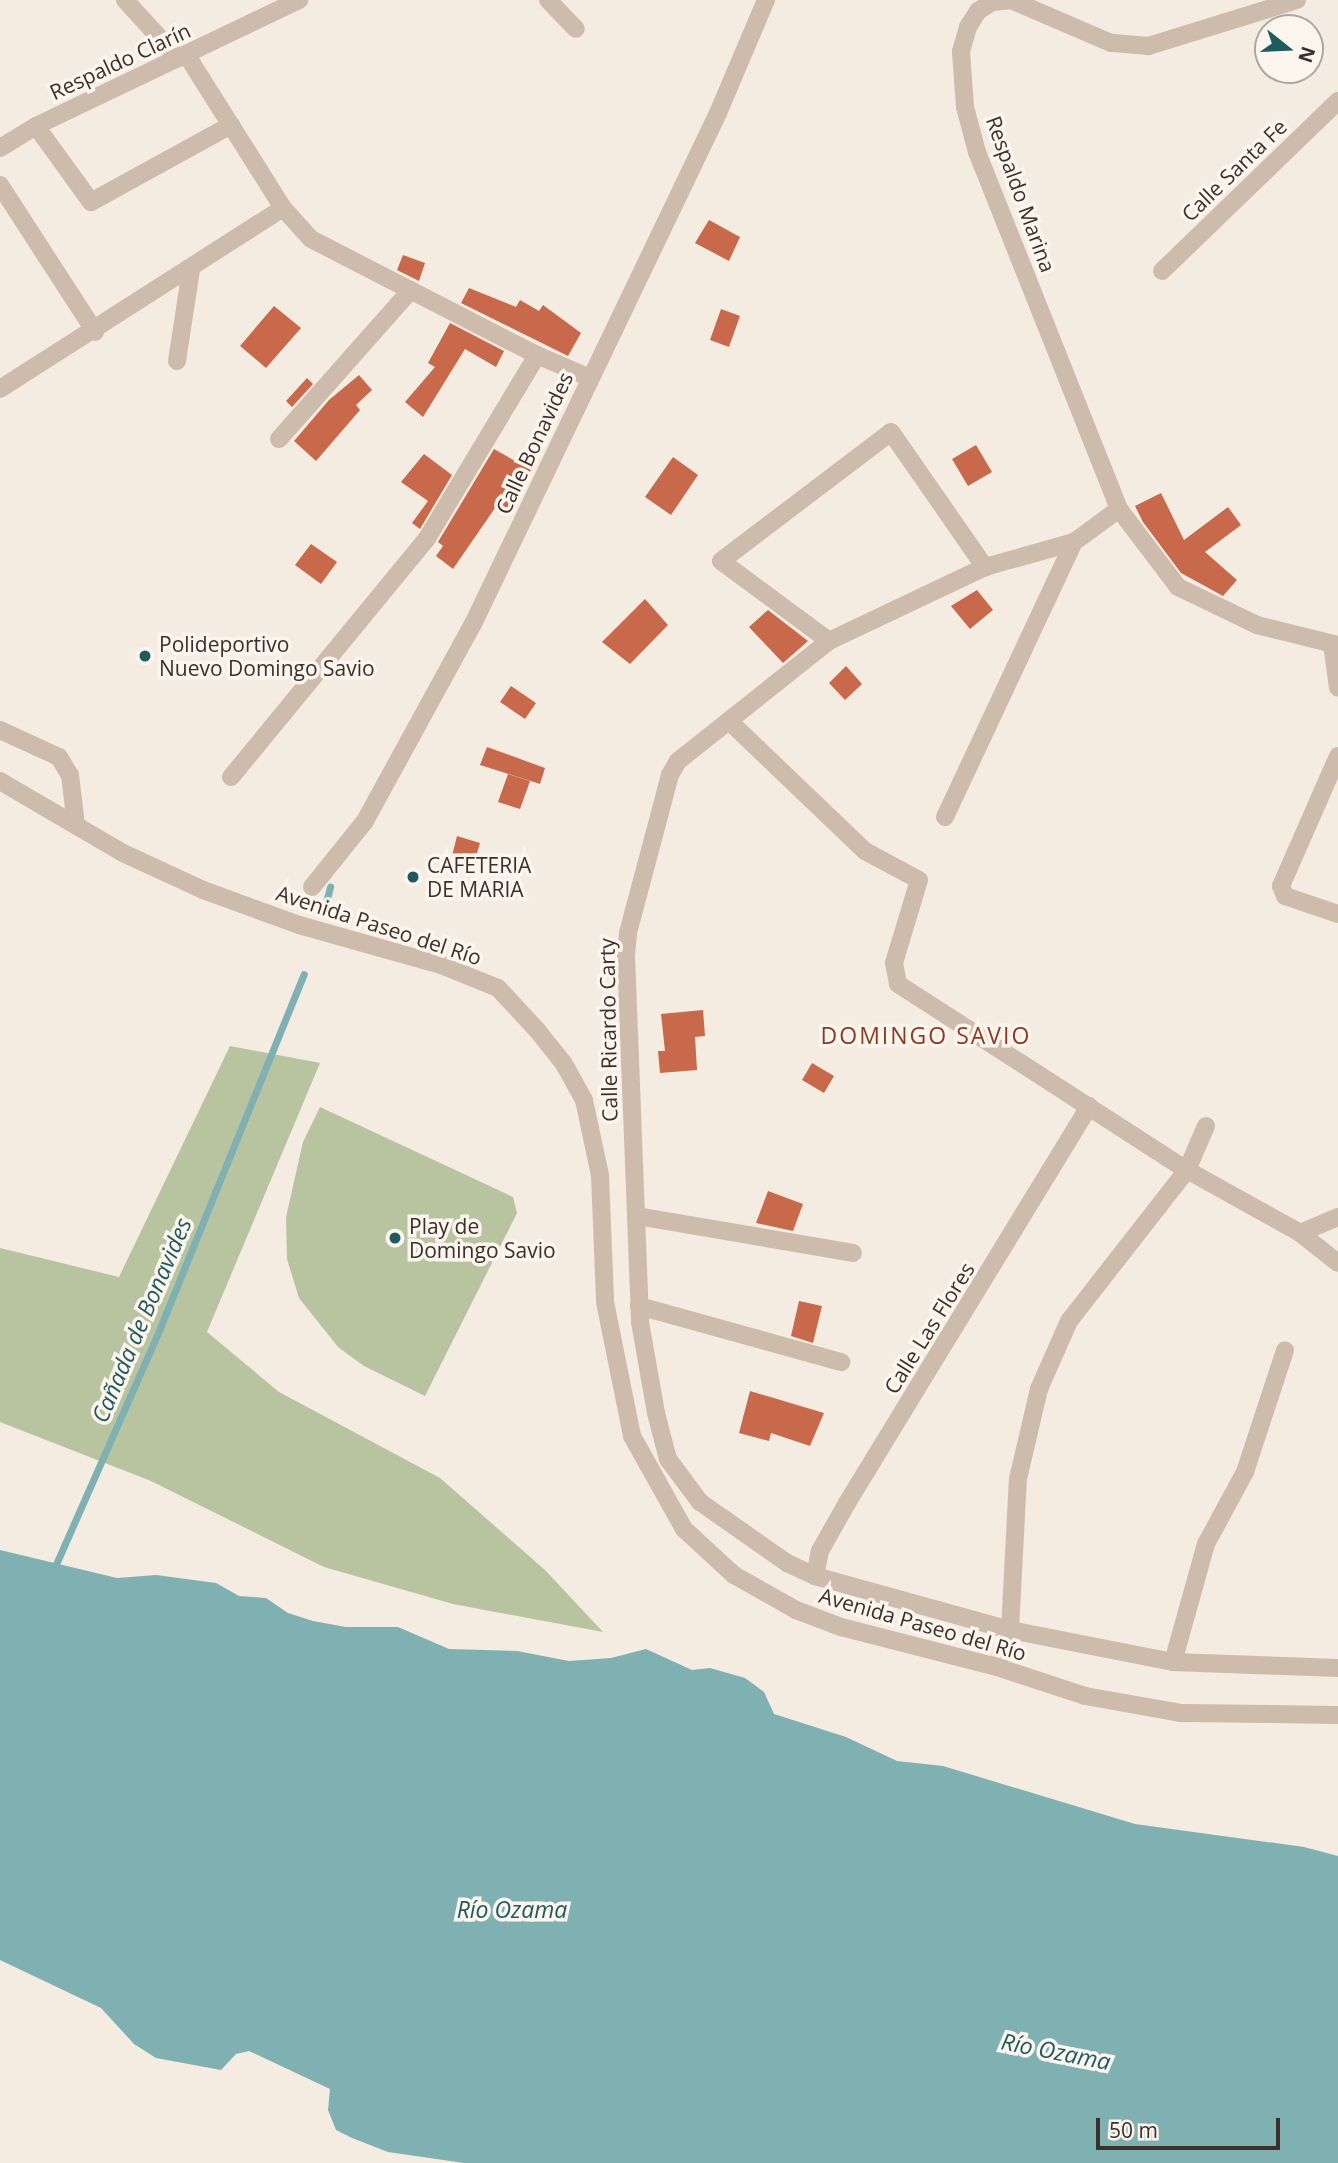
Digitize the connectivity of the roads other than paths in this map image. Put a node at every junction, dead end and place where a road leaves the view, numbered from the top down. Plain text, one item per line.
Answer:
1 (125, 0) edge
2 (299, 0) edge
3 (548, 0) edge
4 (766, 0) edge
5 (1297, 0) edge
6 (576, 29) dead end
7 (182, 56) junction
8 (1338, 101) edge
9 (231, 125) junction
10 (36, 126) junction
11 (0, 148) edge
12 (0, 185) edge
13 (283, 208) junction
14 (191, 269) junction
15 (1162, 271) dead end
16 (411, 290) junction
17 (95, 332) junction
18 (537, 355) junction
19 (177, 361) dead end
20 (588, 377) junction
21 (0, 389) edge
22 (279, 439) dead end
23 (1119, 509) junction
24 (1074, 542) junction
25 (985, 567) junction
26 (830, 641) junction
27 (1335, 645) edge
28 (1338, 688) edge
29 (729, 721) junction
30 (0, 730) edge
31 (1338, 756) edge
32 (231, 777) dead end
33 (0, 781) edge
34 (945, 817) dead end
35 (76, 825) junction
36 (312, 887) dead end
37 (1338, 914) edge
38 (1089, 1106) junction
39 (1206, 1126) dead end
40 (1187, 1170) junction
41 (637, 1216) junction
42 (1338, 1217) edge
43 (1300, 1233) junction
44 (853, 1253) dead end
45 (1338, 1263) edge
46 (639, 1306) junction
47 (1285, 1350) dead end
48 (841, 1362) dead end
49 (815, 1576) junction
50 (1010, 1630) junction
51 (1173, 1662) junction
52 (997, 1667) junction
53 (1338, 1668) edge
54 (1338, 1715) edge

1 - 7 street
2 - 7 street, Respaldo Clarín
3 - 6 street
4 - 20 street, Calle Bonavides
5 - 23 street, Respaldo Marina
7 - 9 street
7 - 10 street, Respaldo Clarín
8 - 15 street, Calle Santa Fe
9 - 10 street
9 - 13 street
10 - 11 street, Respaldo Clarín
12 - 17 street
13 - 14 street
13 - 16 street
14 - 17 street
14 - 19 street
16 - 18 street
16 - 22 street
17 - 21 street
18 - 20 street
18 - 32 street
20 - 36 street, Calle Bonavides
23 - 24 street, Calle Ricardo Carty
23 - 27 street, Respaldo Marina
24 - 25 street, Calle Ricardo Carty
24 - 34 street
25 - 26 street, Calle Ricardo Carty
25 - 26 street
26 - 29 street, Calle Ricardo Carty
27 - 28 street
29 - 38 street
29 - 41 street, Calle Ricardo Carty
30 - 35 street
31 - 37 street
33 - 35 street, Avenida Paseo del Río
35 - 52 street, Avenida Paseo del Río
38 - 40 street
38 - 49 street, Calle Las Flores
39 - 40 street
40 - 43 street
40 - 50 street
41 - 44 street
41 - 46 street, Calle Ricardo Carty
42 - 43 street
43 - 45 street
46 - 48 street
46 - 49 street, Calle Ricardo Carty
47 - 51 street
49 - 50 street, Avenida Paseo del Río
50 - 51 street, Avenida Paseo del Río
50 - 52 street
51 - 53 street, Avenida Paseo del Río
52 - 54 street, Avenida Paseo del Río

